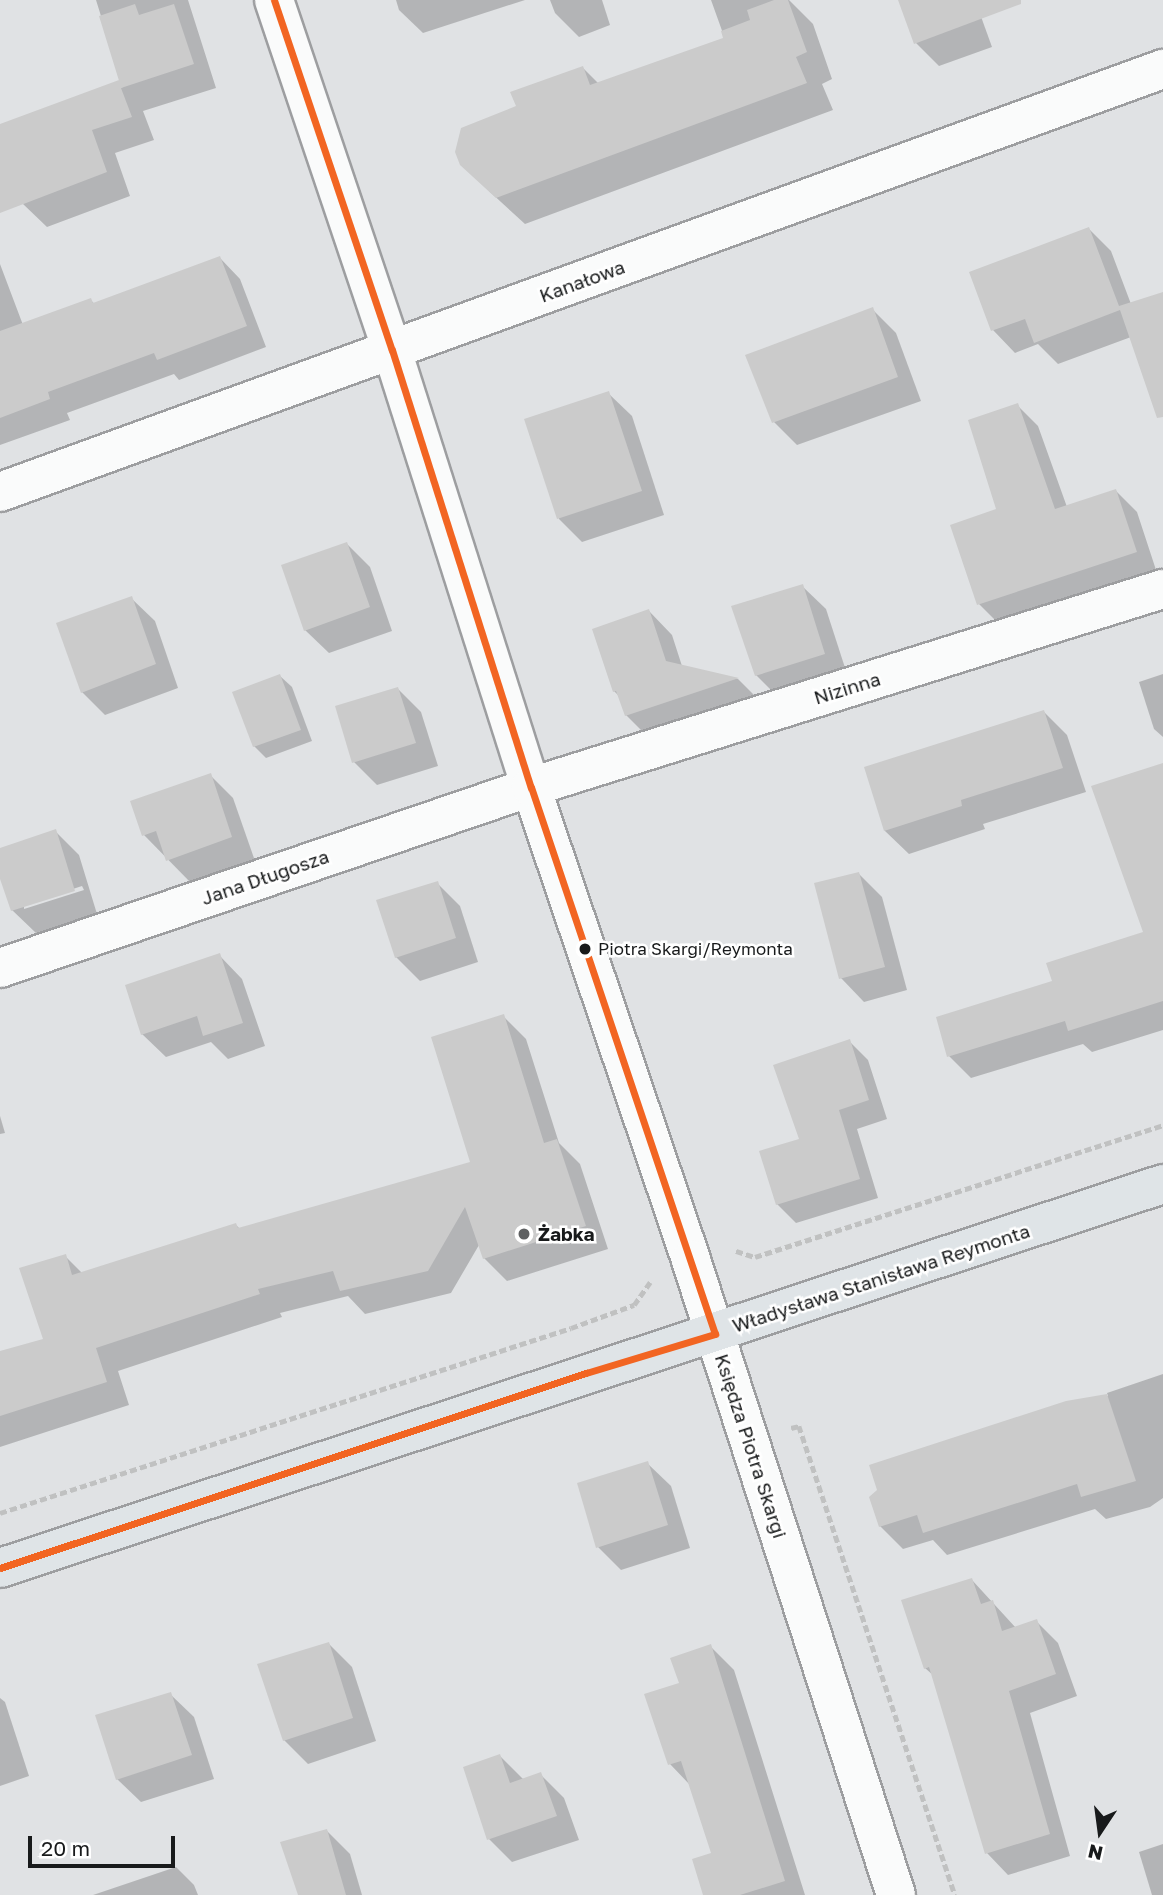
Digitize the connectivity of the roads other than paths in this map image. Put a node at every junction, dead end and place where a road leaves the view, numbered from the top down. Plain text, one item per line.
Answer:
1 (274, 0) edge
2 (1163, 69) edge
3 (392, 350) junction
4 (0, 492) edge
5 (1163, 589) edge
6 (531, 787) junction
7 (0, 968) edge
8 (1163, 1184) edge
9 (715, 1334) junction
10 (0, 1568) edge
11 (896, 1895) edge

1 - 3 street, Księdza Piotra Skargi
2 - 3 street, Kanałowa
3 - 4 street, Kanałowa
3 - 6 street, Księdza Piotra Skargi
5 - 6 street, Nizinna
6 - 7 street, Jana Długosza
6 - 9 street, Księdza Piotra Skargi
8 - 9 main road, Władysława Stanisława Reymonta
9 - 10 main road, Władysława Stanisława Reymonta
9 - 11 street, Księdza Piotra Skargi

